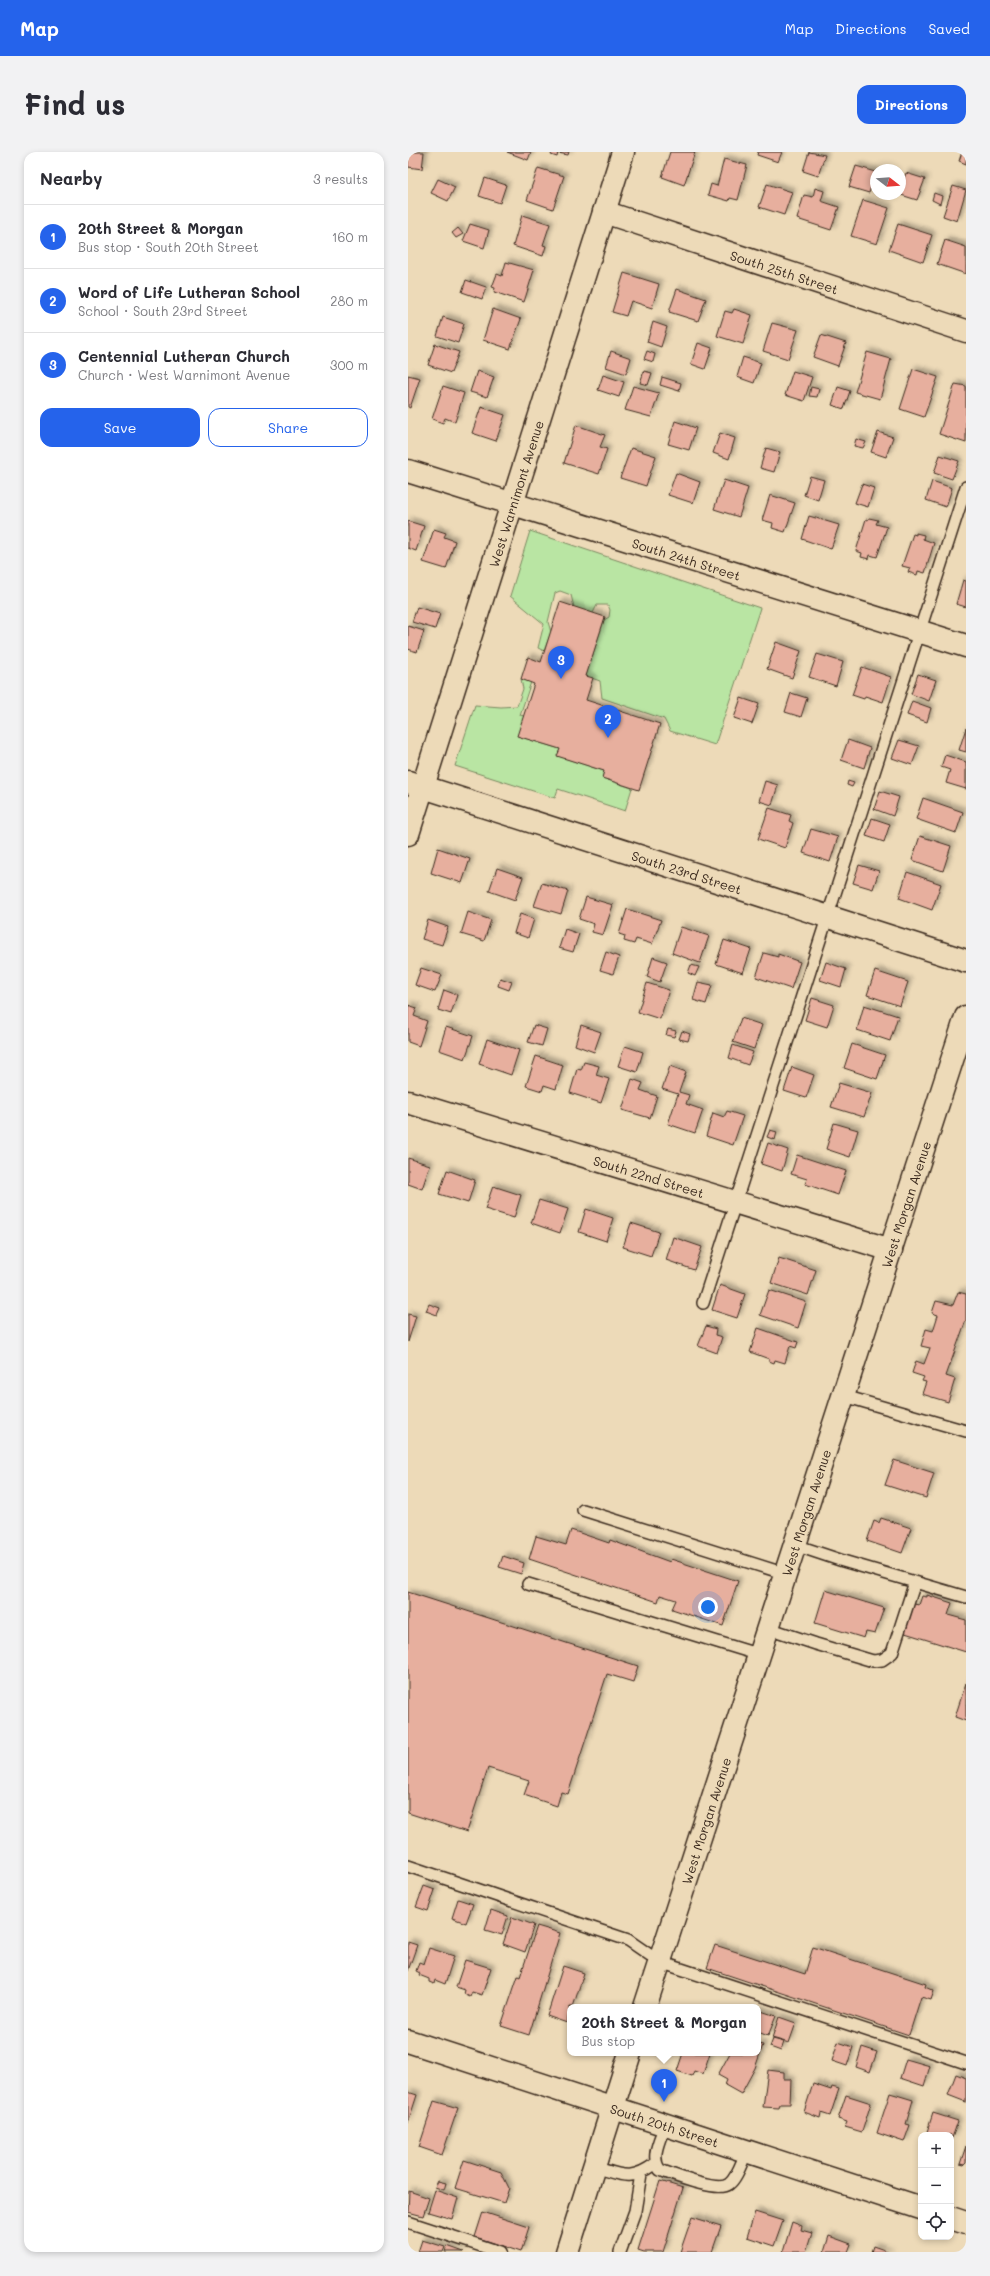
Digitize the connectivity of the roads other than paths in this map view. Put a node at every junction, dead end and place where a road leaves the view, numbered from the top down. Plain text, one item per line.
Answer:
1 (623, 152) edge
2 (604, 212) junction
3 (966, 331) edge
4 (408, 471) edge
5 (966, 487) edge
6 (511, 505) junction
7 (920, 632) junction
8 (966, 646) edge
9 (416, 785) edge
10 (408, 834) edge
11 (827, 916) junction
12 (966, 961) edge
13 (966, 1017) edge
14 (408, 1102) edge
15 (735, 1202) junction
16 (891, 1250) junction
17 (703, 1303) dead end
18 (844, 1396) junction
19 (966, 1431) edge
20 (583, 1510) dead end
21 (795, 1545) junction
22 (786, 1574) junction
23 (915, 1582) junction
24 (528, 1584) dead end
25 (966, 1598) edge
26 (768, 1628) junction
27 (760, 1655) junction
28 (408, 1866) edge
29 (660, 1962) junction
30 (646, 2004) edge
31 (408, 2041) edge
32 (629, 2056) edge
33 (966, 2063) edge
34 (613, 2108) junction
35 (665, 2125) junction
36 (747, 2151) junction
37 (655, 2164) junction
38 (594, 2167) junction
39 (641, 2174) junction
40 (918, 2207) edge
41 (954, 2219) edge
42 (408, 2222) edge
43 (966, 2223) edge
44 (500, 2252) edge
45 (569, 2252) edge
46 (620, 2252) edge

1 - 2 street, West Warnimont Avenue
2 - 3 street, South 25th Street
2 - 6 street, West Warnimont Avenue
4 - 6 street, South 24th Street
5 - 7 lane
6 - 7 street, South 24th Street
6 - 9 street, West Warnimont Avenue
7 - 8 street, South 24th Street
7 - 11 lane
9 - 10 street, West Warnimont Avenue
9 - 11 street, South 23rd Street
11 - 12 street, South 23rd Street
11 - 15 lane
13 - 16 street, West Morgan Avenue
14 - 15 street, South 22nd Street
15 - 16 street, South 22nd Street
15 - 17 lane
16 - 18 street, West Morgan Avenue
18 - 19 lane
18 - 21 street, West Morgan Avenue
20 - 22 lane
21 - 22 street, West Morgan Avenue
21 - 23 lane
22 - 26 street, West Morgan Avenue
23 - 25 lane
23 - 26 lane
24 - 27 lane
26 - 27 street, West Morgan Avenue
27 - 29 street, West Morgan Avenue
28 - 29 lane
29 - 30 street, West Morgan Avenue
29 - 33 lane
31 - 34 street, South 20th Street
32 - 34 street
34 - 35 street, South 20th Street
34 - 38 street
35 - 36 street, South 20th Street
35 - 37 lane
36 - 37 lane
36 - 40 street, South 20th Street
37 - 39 lane
38 - 39 lane
38 - 45 street
39 - 46 lane
41 - 43 street
42 - 44 lane

